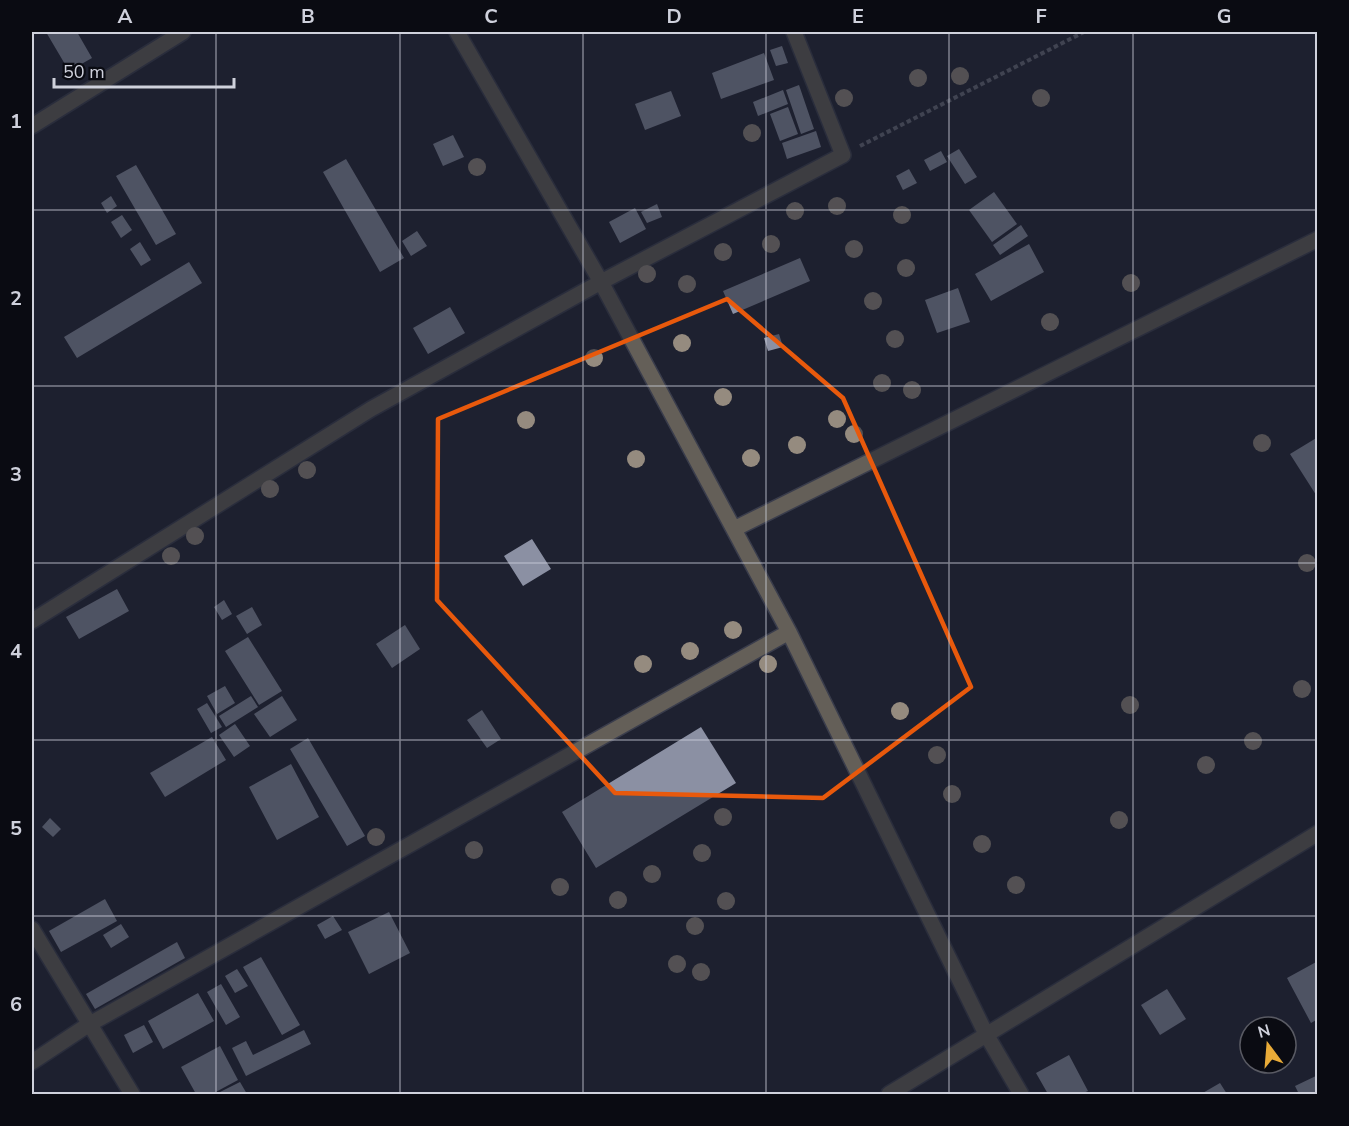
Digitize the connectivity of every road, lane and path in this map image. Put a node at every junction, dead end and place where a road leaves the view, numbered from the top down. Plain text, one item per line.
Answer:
1 (183, 32) edge
2 (457, 32) edge
3 (794, 32) edge
4 (1084, 32) edge
5 (32, 126) edge
6 (843, 155) junction
7 (1317, 239) edge
8 (601, 282) junction
9 (734, 529) junction
10 (32, 621) edge
11 (789, 632) junction
12 (1317, 833) edge
13 (32, 929) edge
14 (88, 1025) junction
15 (987, 1034) junction
16 (32, 1062) edge
17 (132, 1095) edge
18 (889, 1095) edge
19 (1021, 1095) edge

1 - 5 street
2 - 8 street
3 - 6 street
4 - 6 path
6 - 8 street
7 - 9 street
8 - 9 street
8 - 10 street
9 - 11 street
11 - 14 street
11 - 15 street
12 - 15 street
13 - 14 street
14 - 16 street
14 - 17 street
15 - 18 street
15 - 19 street

